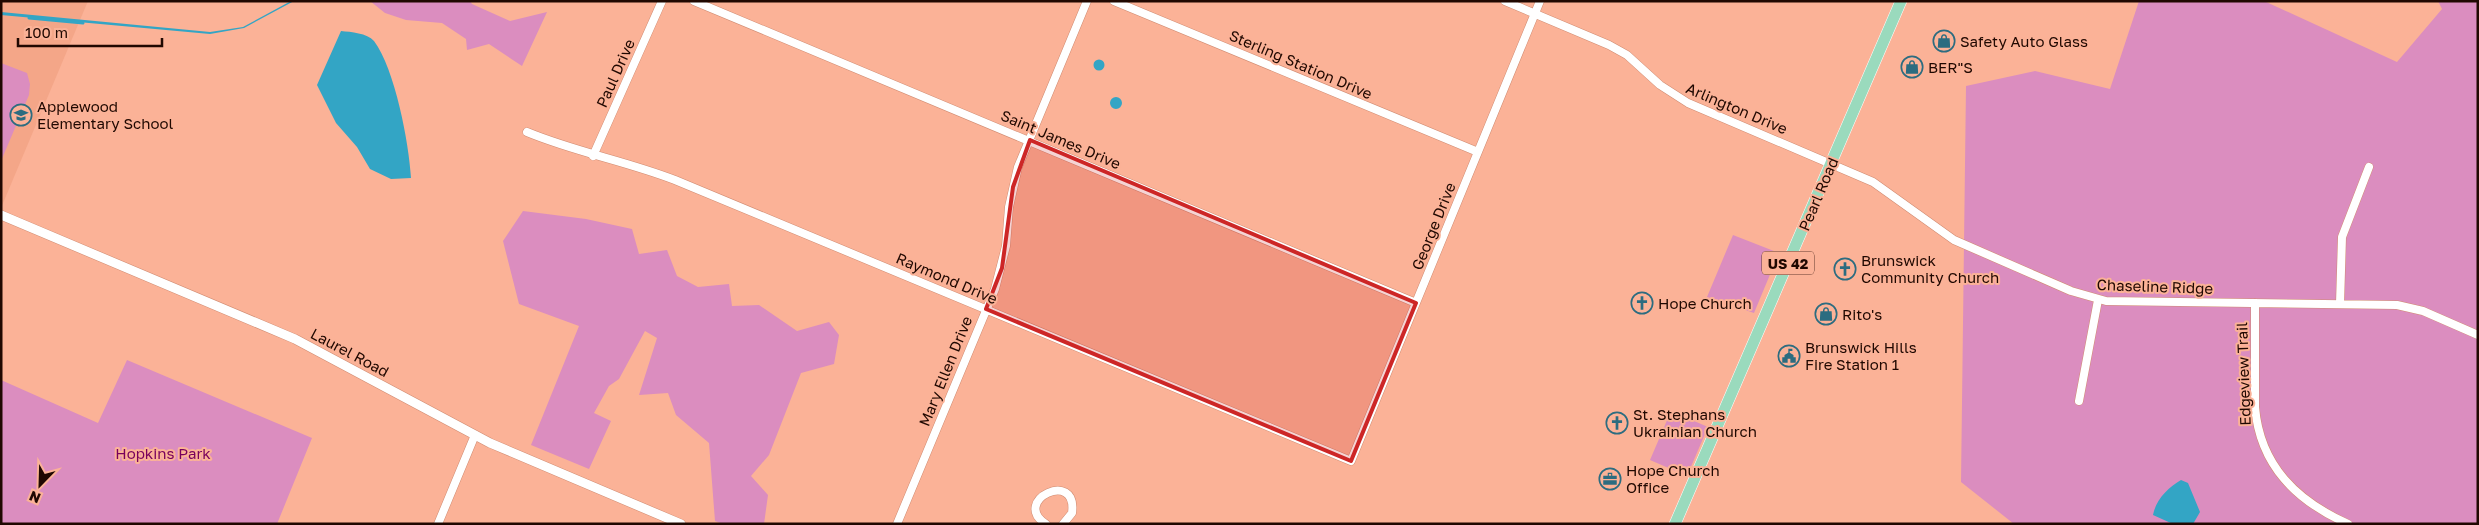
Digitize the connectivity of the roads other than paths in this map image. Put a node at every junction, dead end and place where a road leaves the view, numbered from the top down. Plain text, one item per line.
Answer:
1 (662, 1) edge
2 (694, 1) edge
3 (1087, 1) edge
4 (1114, 1) edge
5 (1505, 1) edge
6 (1540, 1) edge
7 (1901, 1) edge
8 (1535, 14) junction
9 (527, 132) dead end
10 (1030, 140) junction
11 (1478, 152) junction
12 (593, 156) junction
13 (1831, 163) junction
14 (2369, 167) dead end
15 (1, 215) edge
16 (2098, 300) junction
17 (1416, 303) junction
18 (2255, 303) junction
19 (2340, 304) junction
20 (986, 309) junction
21 (2478, 335) edge
22 (2078, 401) dead end
23 (475, 435) junction
24 (1351, 461) joint
25 (438, 524) edge
26 (681, 524) edge
27 (897, 524) edge
28 (1046, 524) edge
29 (1063, 524) edge
30 (1675, 524) edge
31 (2348, 524) edge

1 - 12 street, Paul Drive
2 - 10 street, Saint James Drive
3 - 10 street, Mary Ellen Drive
4 - 11 street, Sterling Station Drive
5 - 8 street, Arlington Drive
6 - 8 street, George Drive
7 - 13 main road, Pearl Road / US 42
8 - 11 street, George Drive
8 - 13 street, Arlington Drive
9 - 12 street, Raymond Drive
10 - 17 street, Saint James Drive
10 - 20 street, Mary Ellen Drive
11 - 17 street, George Drive
12 - 20 street, Raymond Drive
13 - 16 street, Chaseline Ridge
13 - 30 main road, Pearl Road / US 42
14 - 19 street
15 - 23 street, Laurel Road
16 - 18 street, Chaseline Ridge
16 - 22 street
17 - 24 street, George Drive
18 - 19 street, Chaseline Ridge
18 - 31 street, Edgeview Trail
19 - 21 street, Chaseline Ridge
20 - 24 street, Raymond Drive
20 - 27 street, Mary Ellen Drive
23 - 25 street
23 - 26 street, Laurel Road
28 - 29 street

